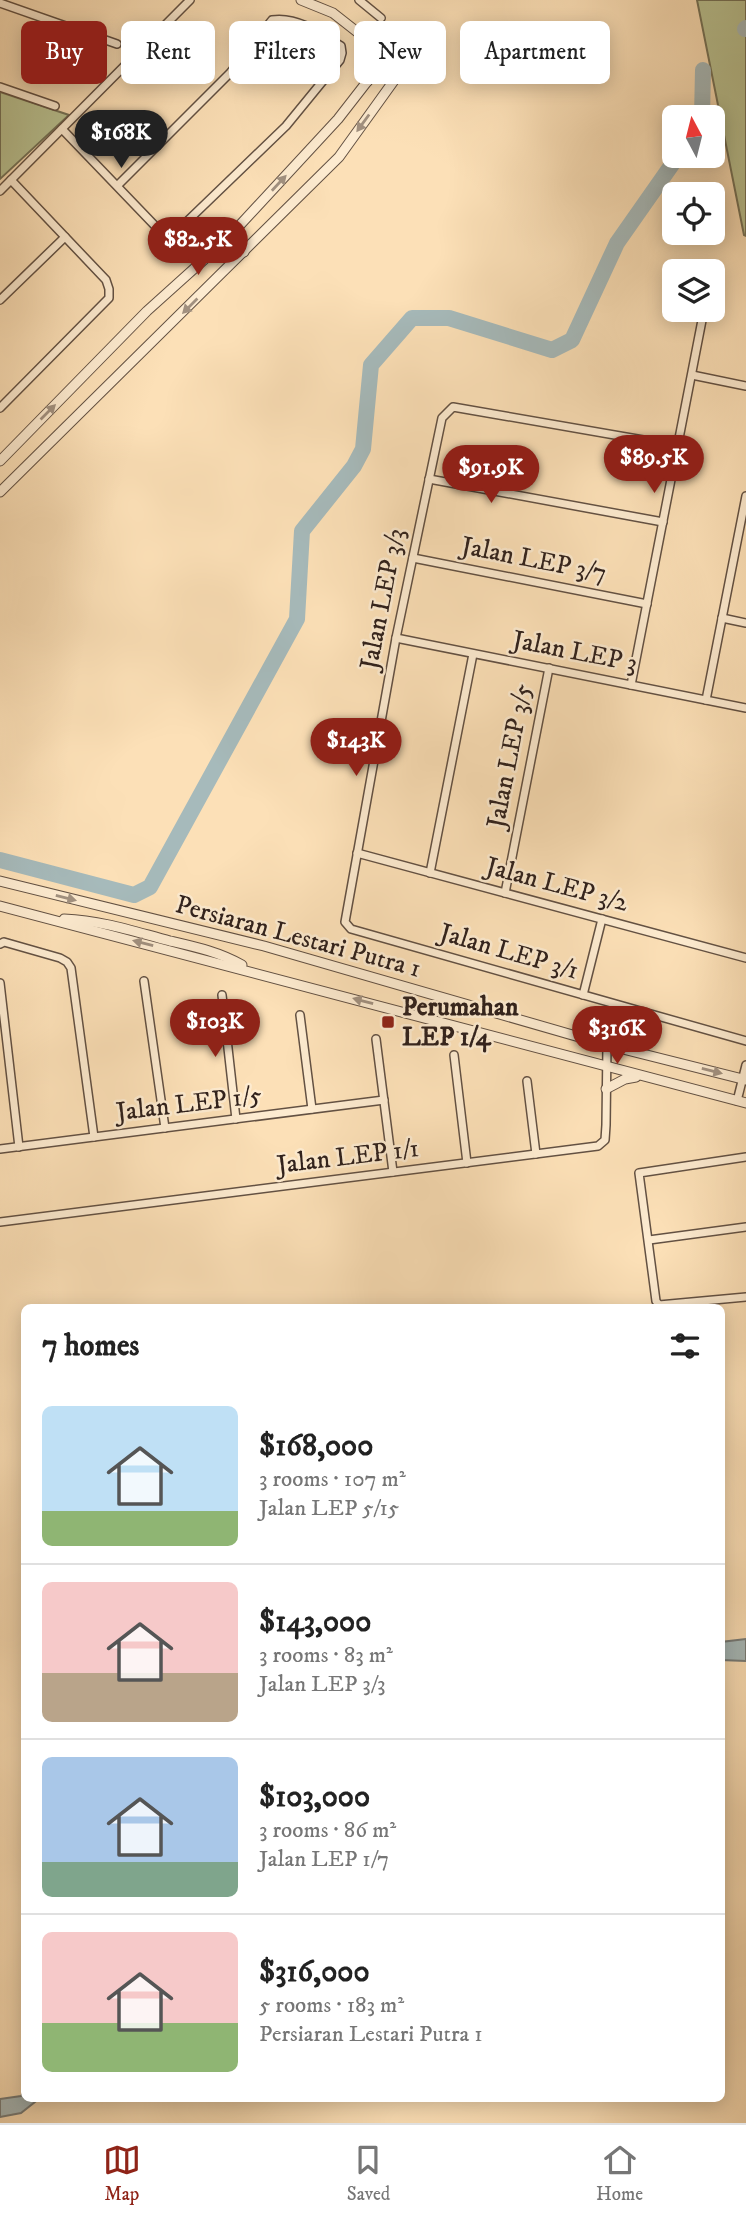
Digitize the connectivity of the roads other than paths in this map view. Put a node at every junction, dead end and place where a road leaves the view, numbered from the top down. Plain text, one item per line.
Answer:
1 (190, 0) edge
2 (301, 0) edge
3 (359, 0) edge
4 (0, 3) edge
5 (381, 18) dead end
6 (354, 28) edge
7 (117, 44) dead end
8 (367, 84) edge
9 (392, 84) edge
10 (0, 87) edge
11 (55, 106) dead end
12 (62, 129) junction
13 (10, 180) junction
14 (117, 186) junction
15 (0, 191) edge
16 (65, 237) junction
17 (227, 239) junction
18 (244, 252) junction
19 (0, 300) edge
20 (702, 322) edge
21 (692, 375) junction
22 (746, 386) edge
23 (0, 408) edge
24 (678, 446) junction
25 (0, 460) edge
26 (429, 479) junction
27 (0, 492) edge
28 (746, 496) edge
29 (663, 522) junction
30 (736, 545) junction
31 (746, 547) edge
32 (413, 558) junction
33 (647, 604) junction
34 (722, 618) junction
35 (746, 623) edge
36 (396, 638) junction
37 (473, 654) junction
38 (549, 668) junction
39 (631, 685) junction
40 (706, 700) junction
41 (746, 708) edge
42 (357, 853) junction
43 (430, 873) junction
44 (0, 881) edge
45 (505, 893) junction
46 (0, 906) edge
47 (602, 919) junction
48 (345, 922) joint
49 (0, 944) edge
50 (746, 958) edge
51 (144, 981) dead end
52 (0, 983) edge
53 (222, 995) dead end
54 (583, 995) junction
55 (300, 1015) dead end
56 (376, 1039) dead end
57 (746, 1041) edge
58 (607, 1045) junction
59 (454, 1055) dead end
60 (746, 1065) edge
61 (606, 1067) junction
62 (641, 1076) junction
63 (744, 1079) edge
64 (527, 1081) dead end
65 (606, 1089) junction
66 (384, 1100) junction
67 (742, 1102) edge
68 (313, 1109) junction
69 (236, 1119) junction
70 (165, 1128) junction
71 (94, 1137) junction
72 (19, 1147) junction
73 (0, 1149) edge
74 (536, 1154) junction
75 (746, 1157) edge
76 (467, 1163) junction
77 (393, 1172) junction
78 (0, 1222) edge
79 (746, 1227) edge
80 (649, 1240) junction
81 (746, 1297) edge
82 (658, 1304) edge
83 (681, 1304) edge

1 - 12 street
2 - 6 street
3 - 5 street
4 - 7 street
17 -> 8 street
9 -> 18 street
10 - 11 street
12 - 13 street
12 - 14 street
13 - 15 street
13 - 16 street
14 - 14 street
16 - 19 street
16 - 23 street
17 - 18 street
25 -> 17 street
18 -> 27 street
20 - 21 street
21 - 22 street
21 - 24 street
24 - 26 street, Jalan LEP 3/3
24 - 29 street
26 - 29 street
26 - 32 street, Jalan LEP 3/3
28 - 30 street
29 - 33 street
30 - 31 street
30 - 34 street
32 - 33 street, Jalan LEP 3/7
32 - 36 street, Jalan LEP 3/3
33 - 39 street
34 - 35 street
34 - 40 street
36 - 37 street, Jalan LEP 3
36 - 42 street, Jalan LEP 3/3
37 - 38 street, Jalan LEP 3
37 - 43 street
38 - 39 street, Jalan LEP 3
38 - 45 street, Jalan LEP 3/5
39 - 40 street, Jalan LEP 3
40 - 41 street, Jalan LEP 3
42 - 43 street, Jalan LEP 3/2
42 - 48 street, Jalan LEP 3/3
43 - 45 street, Jalan LEP 3/2
44 -> 58 street, Persiaran Lestari Putra 1
45 - 47 street, Jalan LEP 3/2
61 -> 46 street, Persiaran Lestari Putra 1
47 - 50 street, Jalan LEP 3/2
47 - 54 street
48 - 54 street, Jalan LEP 3/1
49 - 71 street
51 - 70 street
52 - 72 street
53 - 69 street
54 - 57 street, Jalan LEP 3/1
55 - 68 street
56 - 66 street
58 - 61 street, Jalan LEP 1/1
58 -> 63 street, Persiaran Lestari Putra 1
59 - 76 street
60 - 63 street
61 - 62 street, Persiaran Lestari Putra 1
61 - 65 street, Jalan LEP 1/1
62 - 65 street
62 - 67 street, Persiaran Lestari Putra 1
63 - 67 street
64 - 74 street
65 - 74 street, Jalan LEP 1/1
66 - 68 street, Jalan LEP 1/5
66 - 77 street
68 - 69 street, Jalan LEP 1/5
69 - 70 street, Jalan LEP 1/5
70 - 71 street, Jalan LEP 1/5
71 - 72 street, Jalan LEP 1/5
72 - 73 street, Jalan LEP 1/5
74 - 76 street, Jalan LEP 1/1
75 - 80 street
76 - 77 street, Jalan LEP 1/1
77 - 78 street, Jalan LEP 1/1
79 - 80 street
80 - 82 street
81 - 83 street

